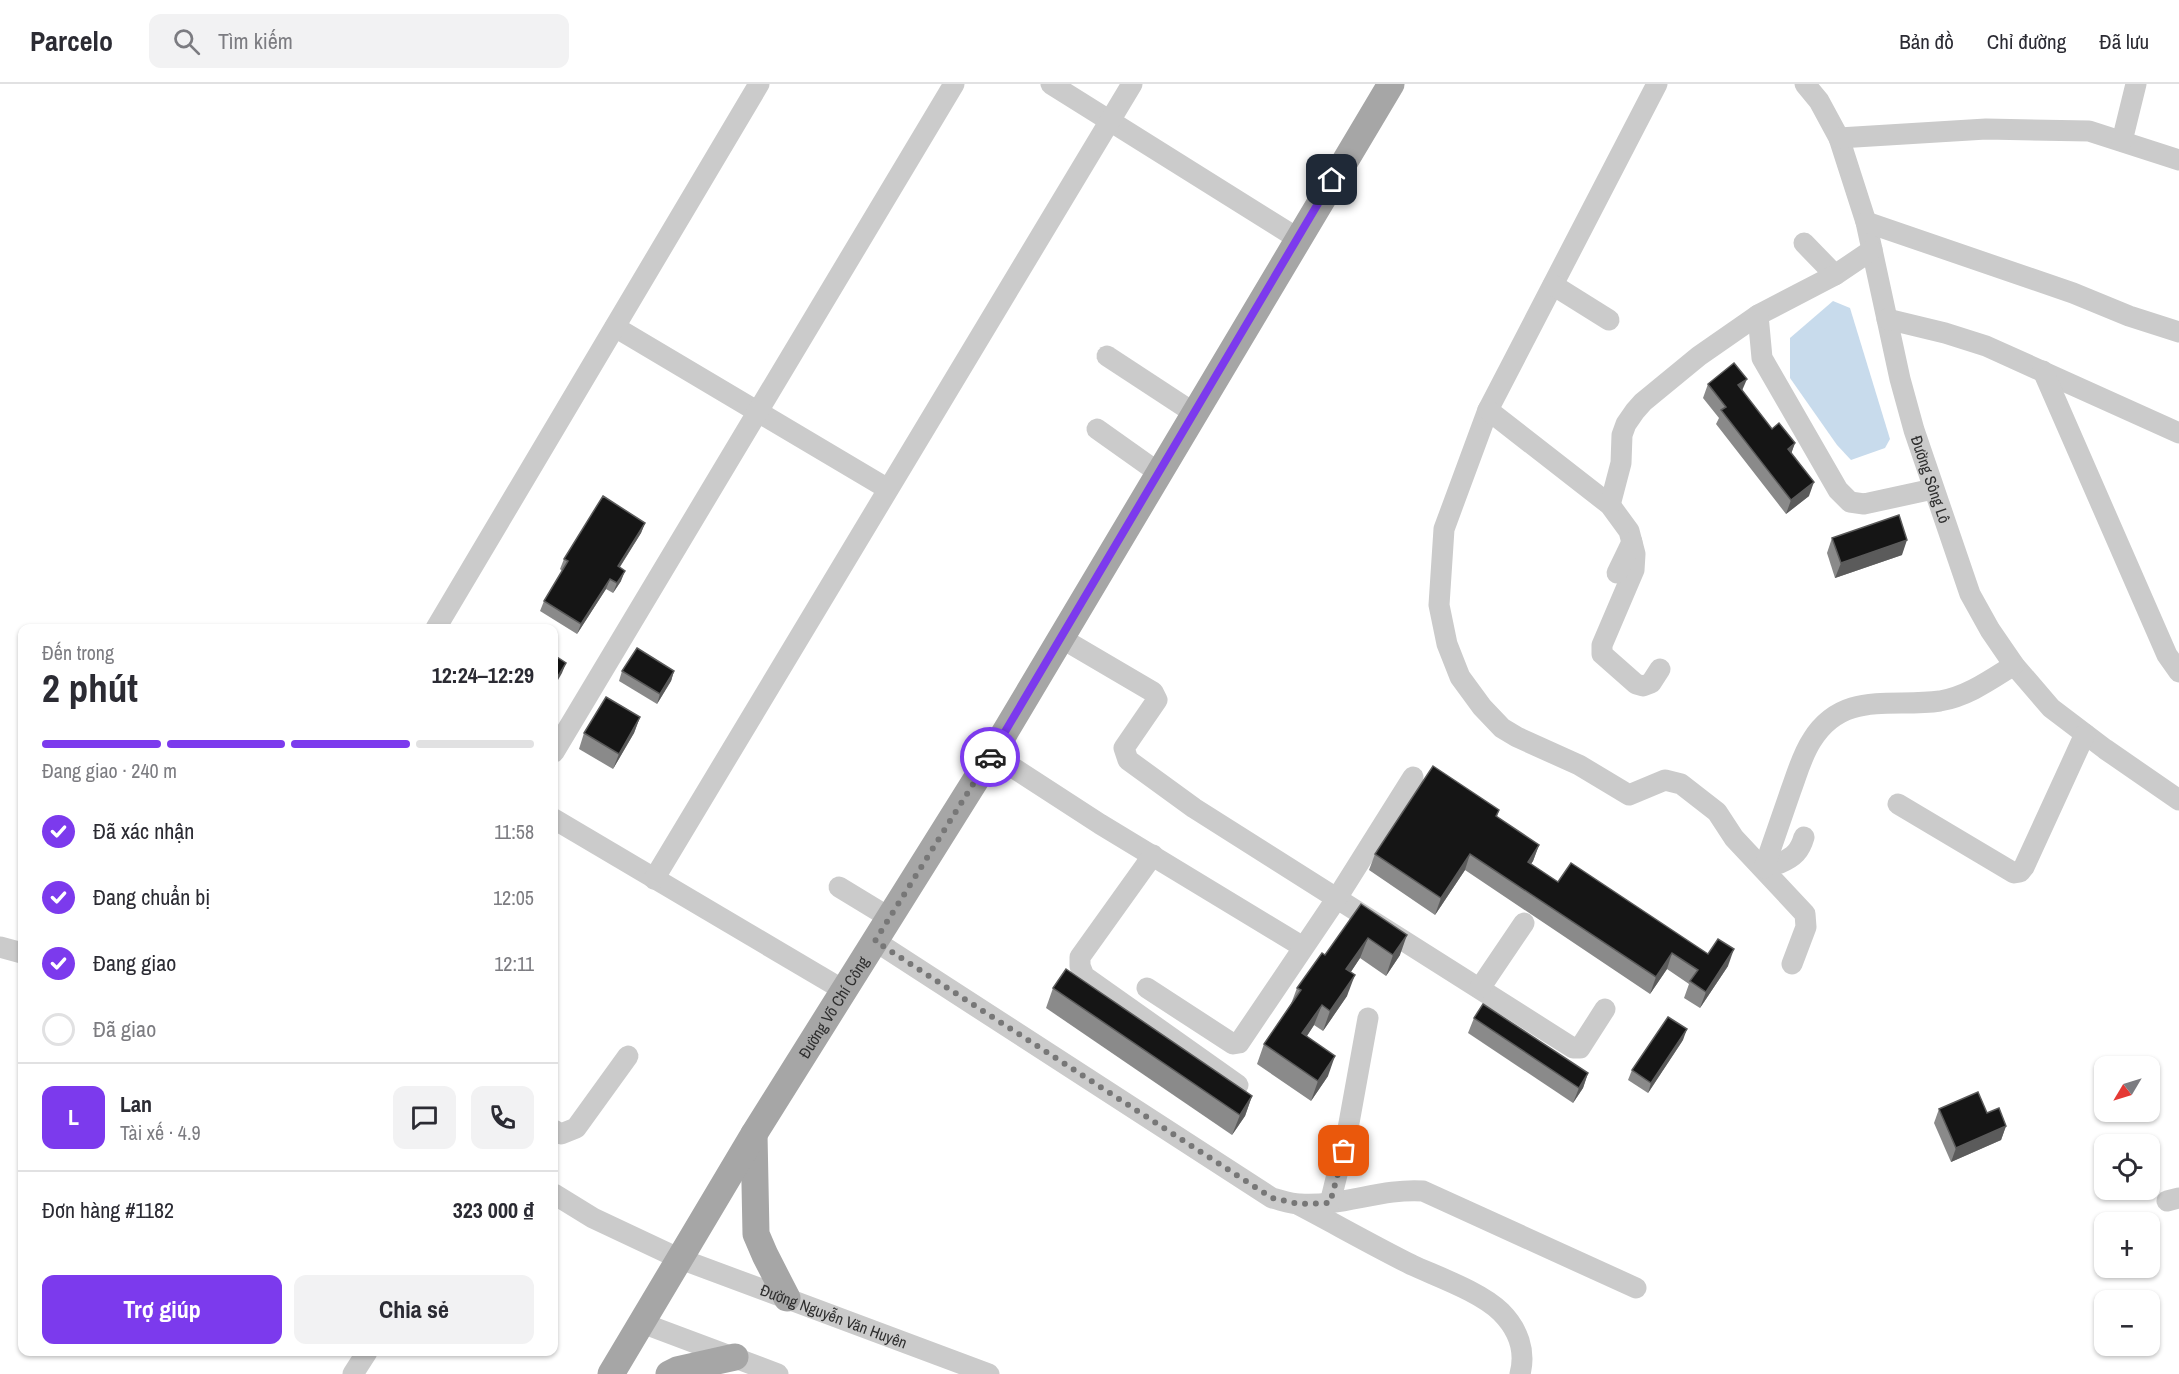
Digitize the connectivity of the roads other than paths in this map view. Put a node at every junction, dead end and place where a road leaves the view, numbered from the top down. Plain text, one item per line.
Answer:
1 (759, 84) edge
2 (954, 84) edge
3 (1051, 84) edge
4 (1132, 84) edge
5 (1391, 84) edge
6 (1657, 84) edge
7 (1805, 84) edge
8 (2136, 84) edge
9 (1111, 122) junction
10 (1839, 138) junction
11 (2122, 141) junction
12 (2179, 160) edge
13 (1866, 222) junction
14 (1297, 238) junction
15 (1804, 243) dead end
16 (1872, 250) junction
17 (1835, 275) junction
18 (1552, 285) junction
19 (1758, 315) junction
20 (1887, 319) junction
21 (1609, 320) dead end
22 (615, 327) junction
23 (2179, 332) edge
24 (1107, 356) dead end
25 (2043, 371) junction
26 (1488, 410) junction
27 (758, 411) junction
28 (1194, 413) junction
29 (1097, 429) dead end
30 (2179, 432) edge
31 (1159, 472) junction
32 (888, 489) junction
33 (1933, 489) junction
34 (1610, 505) junction
35 (1632, 542) junction
36 (1617, 573) dead end
37 (438, 624) edge
38 (1061, 638) junction
39 (2014, 665) junction
40 (1660, 669) dead end
41 (2179, 672) edge
42 (2085, 734) junction
43 (558, 745) edge
44 (992, 754) junction
45 (1413, 777) dead end
46 (2179, 800) edge
47 (1898, 804) dead end
48 (558, 821) edge
49 (1804, 837) dead end
50 (1153, 855) junction
51 (1765, 863) junction
52 (654, 879) junction
53 (839, 887) dead end
54 (1337, 898) junction
55 (890, 918) junction
56 (1524, 923) dead end
57 (875, 941) junction
58 (0, 947) edge
59 (1303, 947) junction
60 (18, 952) edge
61 (1792, 964) dead end
62 (1147, 988) dead end
63 (1480, 988) junction
64 (845, 991) junction
65 (1605, 1009) dead end
66 (1368, 1018) dead end
67 (628, 1056) dead end
68 (1238, 1085) edge
69 (558, 1132) edge
70 (753, 1134) junction
71 (558, 1196) edge
72 (1330, 1203) junction
73 (1299, 1204) junction
74 (678, 1258) junction
75 (1636, 1288) dead end
76 (787, 1298) junction
77 (642, 1323) junction
78 (364, 1356) edge
79 (735, 1357) junction
80 (353, 1374) edge
81 (611, 1374) edge
82 (669, 1374) edge
83 (776, 1374) edge
84 (988, 1374) edge
85 (1520, 1374) edge

1 - 22 street
2 - 27 street
3 - 9 street
4 - 9 street
5 - 14 main road, Đường Võ Chí Công
6 - 18 street
7 - 10 street, Đường Sông Lô
8 - 11 street
9 - 14 street
9 - 32 street
10 - 11 street
10 - 13 street, Đường Sông Lô
11 - 12 street
13 - 16 street, Đường Sông Lô
13 - 23 street
14 - 28 main road, Đường Võ Chí Công
15 - 17 street
16 - 17 street
16 - 20 street, Đường Sông Lô
17 - 19 street
18 - 21 street
18 - 26 street
19 - 33 street
19 - 34 street
20 - 25 street
20 - 33 street, Đường Sông Lô
22 - 27 street
22 - 37 street
24 - 28 street
25 - 30 street
25 - 41 street
26 - 34 street
26 - 51 street
27 - 32 street
27 - 43 street
28 - 31 main road, Đường Võ Chí Công
29 - 31 street
31 - 38 main road, Đường Võ Chí Công
32 - 52 street
33 - 39 street, Đường Sông Lô
34 - 35 street
35 - 36 street
35 - 40 street
38 - 44 main road, Đường Võ Chí Công
38 - 54 street
39 - 42 street, Đường Sông Lô
39 - 51 street
42 - 46 street, Đường Sông Lô
42 - 47 street
44 - 50 street
44 - 55 main road, Đường Võ Chí Công
45 - 54 street
48 - 52 street
49 - 51 street
50 - 59 street
50 - 68 street
51 - 61 street
52 - 64 street
53 - 55 street
54 - 59 street
54 - 63 street
55 - 57 main road, Đường Võ Chí Công
56 - 63 street
57 - 64 main road, Đường Võ Chí Công
57 - 73 street
58 - 60 street
59 - 62 street
63 - 65 street
64 - 70 main road, Đường Võ Chí Công
66 - 72 street
67 - 69 street
70 - 74 main road, Đường Võ Chí Công
70 - 76 main road
71 - 74 street, Đường Nguyễn Văn Huyên
72 - 73 street
72 - 75 street
73 - 85 street
74 - 76 street, Đường Nguyễn Văn Huyên
74 - 77 main road, Đường Võ Chí Công
76 - 84 street, Đường Nguyễn Văn Huyên
77 - 79 street
77 - 81 main road, Đường Võ Chí Công
78 - 80 street
79 - 82 main road
79 - 83 street

